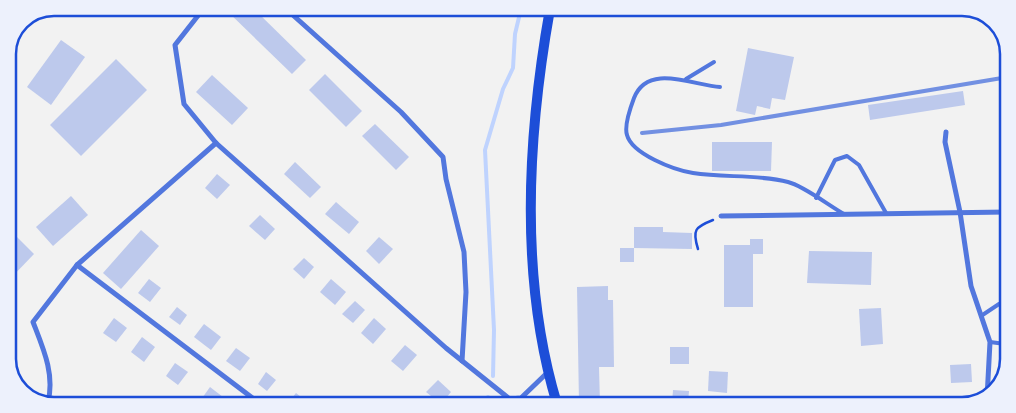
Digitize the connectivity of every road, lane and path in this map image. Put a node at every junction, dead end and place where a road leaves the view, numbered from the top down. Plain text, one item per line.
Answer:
1 (549, 16) edge
2 (197, 17) edge
3 (295, 17) edge
4 (714, 62) dead end
5 (686, 79) junction
6 (720, 87) dead end
7 (946, 132) dead end
8 (216, 143) junction
9 (816, 198) junction
10 (960, 212) junction
11 (1000, 212) edge
12 (886, 213) junction
13 (844, 214) junction
14 (721, 216) joint
15 (698, 249) dead end
16 (77, 265) junction
17 (1000, 304) edge
18 (981, 316) junction
19 (990, 342) junction
20 (1000, 343) edge
21 (462, 361) junction
22 (548, 372) junction
23 (988, 387) edge
24 (49, 396) edge
25 (251, 397) edge
26 (507, 397) edge
27 (522, 397) edge
28 (555, 397) edge

1 - 22 main road
2 - 8 street
3 - 21 street
4 - 5 lane
5 - 6 lane
5 - 9 lane
7 - 10 street
8 - 16 street
8 - 21 street
9 - 12 lane
9 - 13 lane
10 - 11 street
10 - 12 street
10 - 18 street
12 - 13 street
13 - 14 street
14 - 15 path
16 - 24 street
16 - 25 street
17 - 18 lane
18 - 19 street
19 - 20 lane
19 - 23 street
21 - 26 street
22 - 27 street
22 - 28 main road

